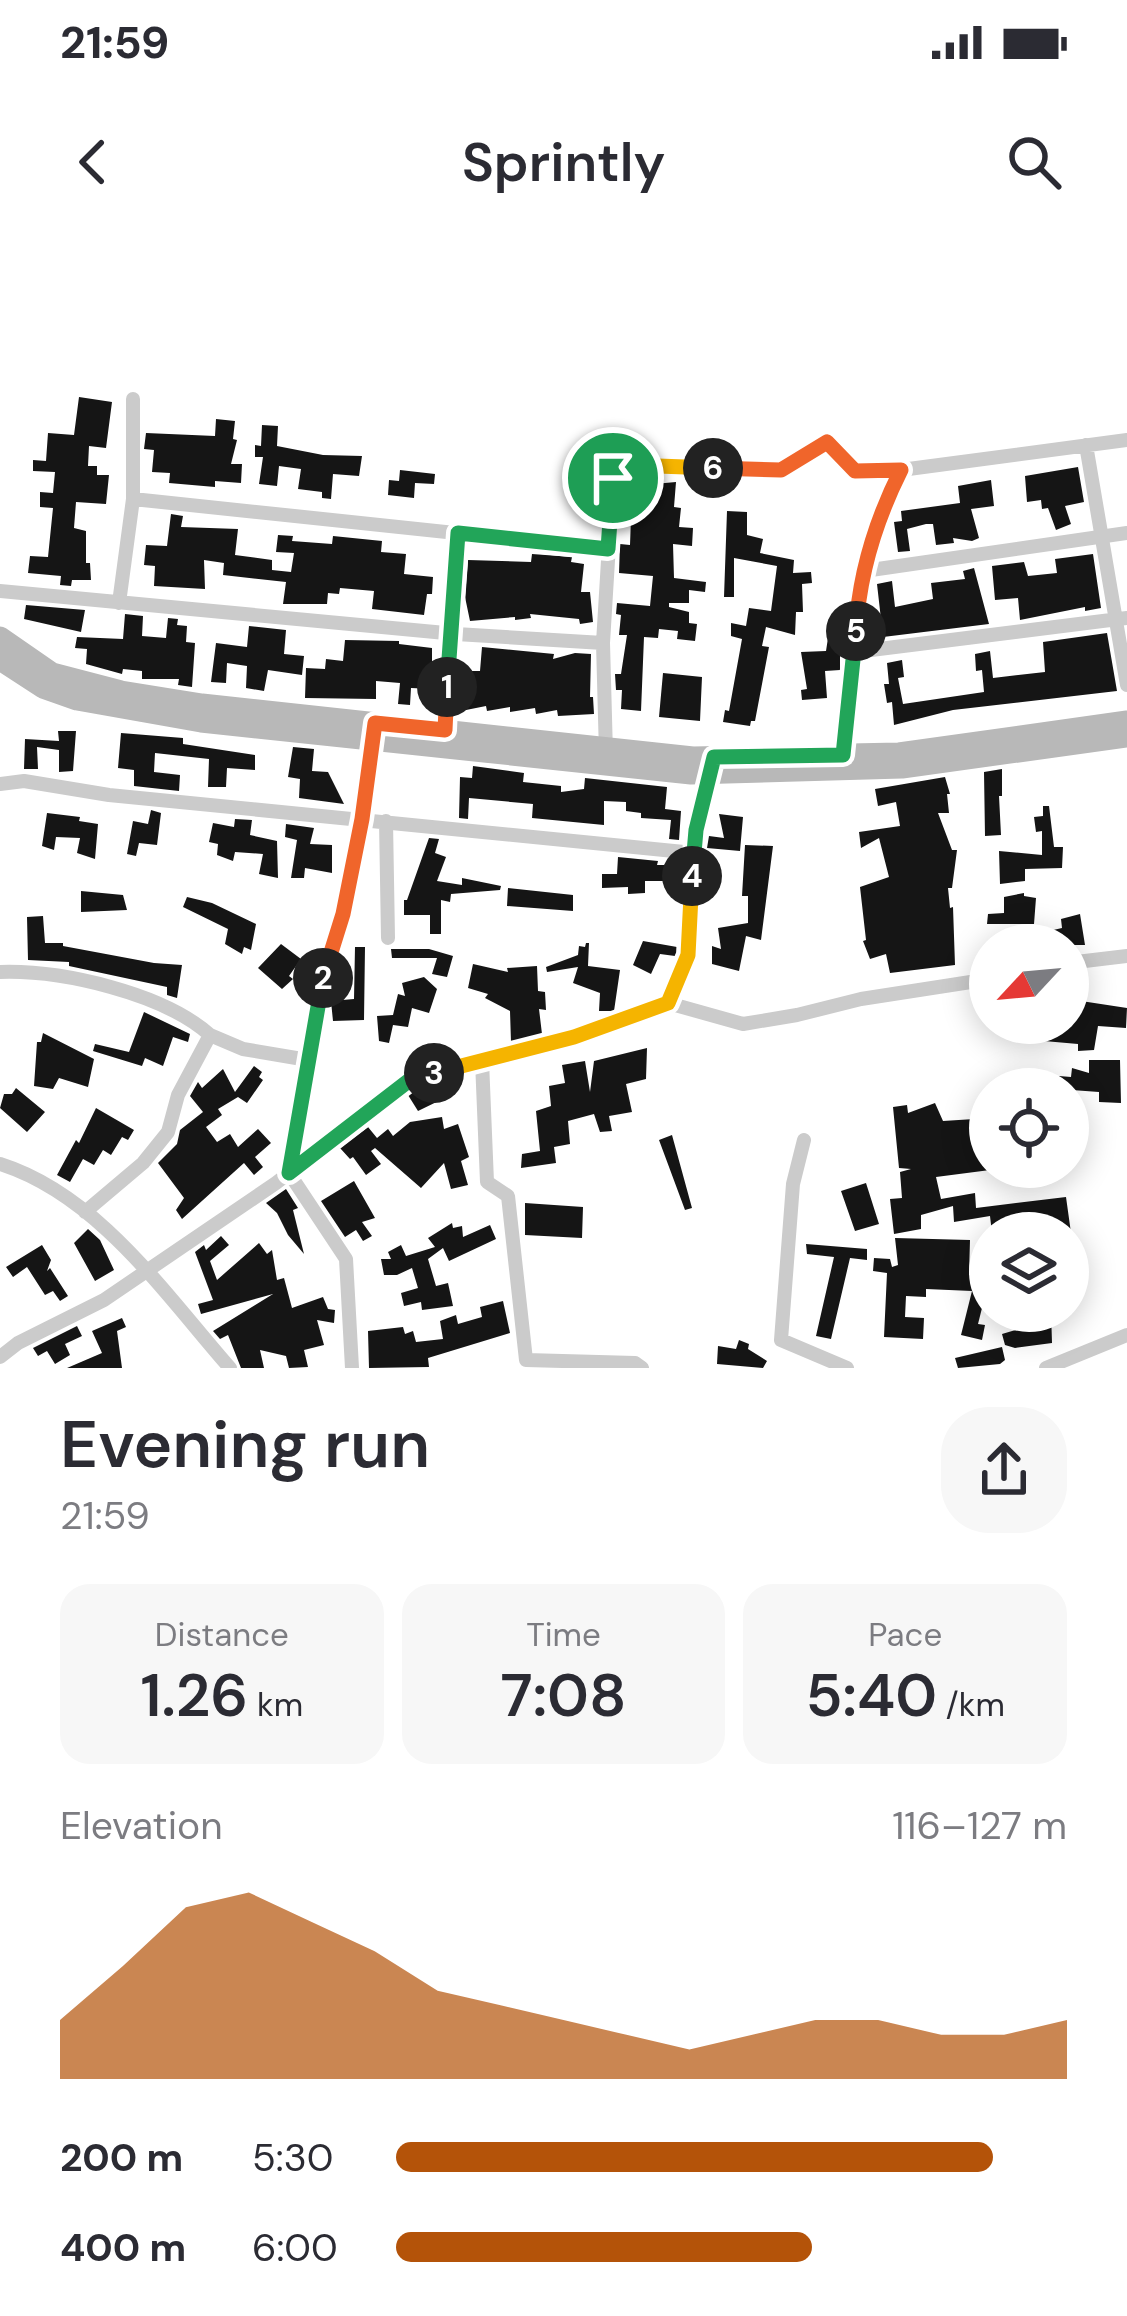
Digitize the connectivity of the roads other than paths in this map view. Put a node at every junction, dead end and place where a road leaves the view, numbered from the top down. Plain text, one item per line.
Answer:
1 (134, 399) dead end
2 (1127, 440) edge
3 (1086, 445) junction
4 (901, 470) junction
5 (133, 499) junction
6 (458, 533) junction
7 (1127, 533) edge
8 (1102, 537) junction
9 (608, 549) junction
10 (864, 571) junction
11 (0, 591) edge
12 (119, 603) junction
13 (1121, 619) edge
14 (449, 634) junction
15 (0, 637) edge
16 (603, 643) junction
17 (855, 652) junction
18 (0, 660) edge
19 (1127, 685) edge
20 (1127, 722) edge
21 (374, 731) junction
22 (1127, 737) edge
23 (445, 739) junction
24 (606, 756) junction
25 (843, 763) junction
26 (712, 765) junction
27 (0, 784) edge
28 (362, 819) junction
29 (386, 821) junction
30 (694, 853) junction
31 (388, 938) dead end
32 (1127, 956) edge
33 (1089, 961) edge
34 (0, 972) edge
35 (969, 982) edge
36 (668, 1003) junction
37 (210, 1035) junction
38 (308, 1060) junction
39 (482, 1061) junction
40 (805, 1140) dead end
41 (0, 1164) edge
42 (289, 1173) junction
43 (85, 1212) junction
44 (144, 1271) junction
45 (1127, 1335) edge
46 (0, 1358) edge
47 (526, 1360) junction
48 (230, 1368) edge
49 (352, 1368) edge
50 (508, 1368) edge
51 (641, 1368) edge
52 (847, 1368) edge
53 (1046, 1368) edge

1 - 5 street
2 - 3 street
3 - 4 street
3 - 8 street
4 - 9 street
4 - 10 street
5 - 6 street
5 - 12 street
6 - 9 street
6 - 14 street
7 - 8 street
8 - 10 street
8 - 13 street
9 - 16 street
10 - 17 street
11 - 12 street
12 - 14 street
13 - 17 street
13 - 19 street
14 - 16 street
14 - 23 street
15 - 21 main road
16 - 24 street
17 - 25 street
18 - 21 main road
20 - 25 main road
21 - 23 main road
21 - 28 street
22 - 25 main road
23 - 24 main road
24 - 26 main road
25 - 26 main road
26 - 30 street
27 - 28 street
28 - 29 street
28 - 38 street
29 - 30 street
29 - 31 street
30 - 36 street
32 - 33 street
34 - 37 street
35 - 36 street
36 - 39 street
37 - 38 street
37 - 43 street
38 - 42 street
39 - 42 street
39 - 47 street
40 - 52 street
41 - 43 street
42 - 44 street
42 - 49 street
43 - 44 street
44 - 46 street
44 - 48 street
45 - 53 street
47 - 50 street
47 - 51 street

